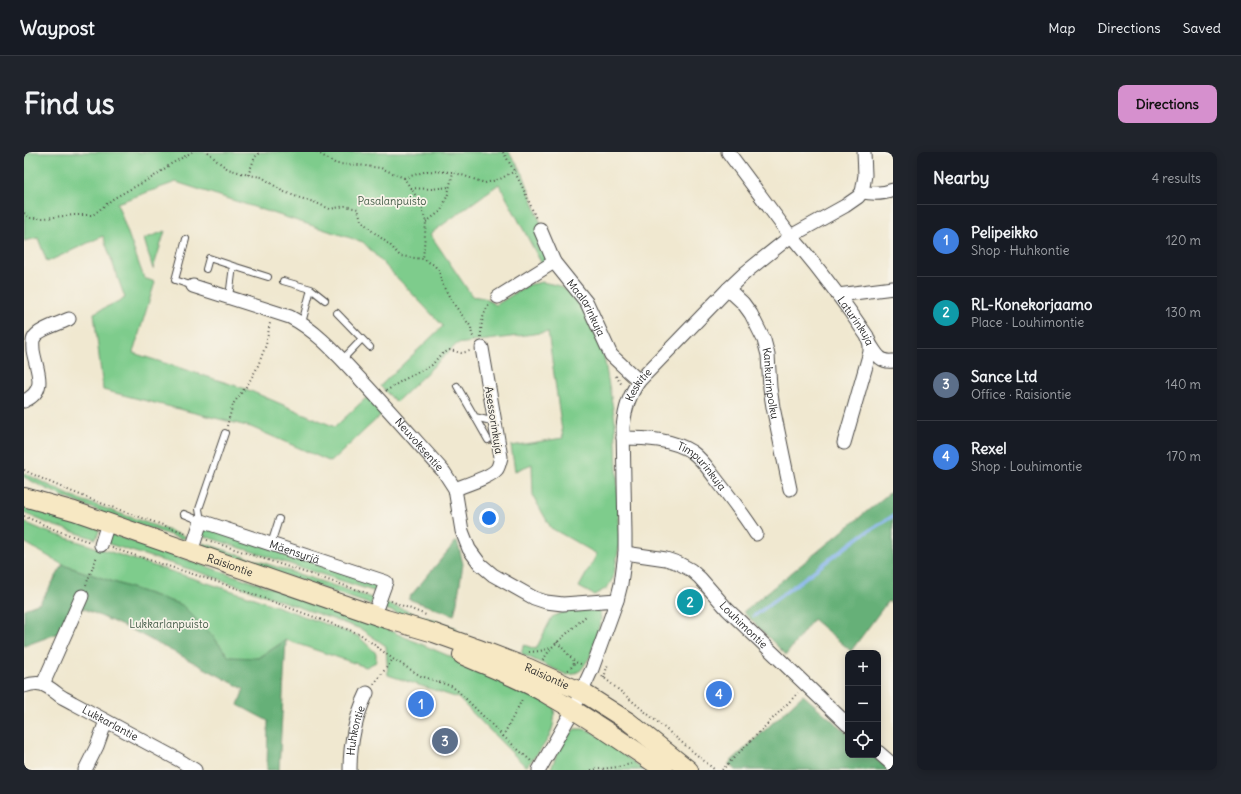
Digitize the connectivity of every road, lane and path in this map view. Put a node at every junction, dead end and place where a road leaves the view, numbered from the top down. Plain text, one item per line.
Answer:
1 (192, 152) edge
2 (208, 152) edge
3 (261, 152) edge
4 (317, 152) edge
5 (503, 152) edge
6 (728, 152) edge
7 (864, 152) edge
8 (515, 171) junction
9 (453, 172) junction
10 (248, 175) junction
11 (404, 178) junction
12 (449, 187) junction
13 (411, 188) junction
14 (893, 190) edge
15 (862, 192) junction
16 (24, 213) edge
17 (426, 222) junction
18 (540, 229) joint
19 (791, 236) junction
20 (186, 239) dead end
21 (423, 260) junction
22 (554, 262) junction
23 (233, 266) junction
24 (206, 269) dead end
25 (268, 277) dead end
26 (284, 281) dead end
27 (193, 286) joint
28 (893, 288) edge
29 (311, 289) junction
30 (728, 289) junction
31 (838, 295) junction
32 (229, 297) junction
33 (498, 297) joint
34 (325, 300) dead end
35 (273, 312) junction
36 (336, 313) dead end
37 (69, 320) dead end
38 (302, 323) junction
39 (472, 335) junction
40 (362, 339) junction
41 (870, 344) junction
42 (475, 345) junction
43 (370, 347) dead end
44 (342, 360) junction
45 (893, 361) edge
46 (639, 381) junction
47 (457, 386) dead end
48 (377, 397) junction
49 (24, 401) edge
50 (475, 418) junction
51 (495, 422) junction
52 (225, 433) joint
53 (623, 438) junction
54 (488, 440) dead end
55 (844, 444) dead end
56 (24, 484) edge
57 (455, 489) junction
58 (790, 489) dead end
59 (24, 496) edge
60 (74, 511) junction
61 (184, 514) dead end
62 (24, 516) edge
63 (279, 519) dead end
64 (201, 521) junction
65 (108, 523) junction
66 (756, 534) dead end
67 (271, 544) junction
68 (101, 545) junction
69 (191, 552) junction
70 (625, 553) junction
71 (82, 596) joint
72 (617, 600) junction
73 (604, 601) junction
74 (380, 617) junction
75 (557, 642) junction
76 (551, 648) junction
77 (524, 652) dead end
78 (610, 657) dead end
79 (393, 659) junction
80 (575, 662) dead end
81 (542, 663) dead end
82 (604, 678) dead end
83 (43, 684) junction
84 (806, 685) junction
85 (24, 686) edge
86 (582, 692) junction
87 (367, 693) joint
88 (525, 695) dead end
89 (573, 710) junction
90 (106, 721) junction
91 (845, 722) edge
92 (503, 736) junction
93 (881, 755) edge
94 (636, 762) dead end
95 (893, 765) edge
96 (535, 766) edge
97 (85, 770) edge
98 (195, 770) edge
99 (350, 770) edge
100 (591, 770) edge
101 (664, 770) edge
102 (689, 770) edge
103 (722, 770) edge

1 - 16 path
2 - 10 path
3 - 10 path
4 - 11 path
5 - 8 path
6 - 19 street, Laturinkuja
7 - 15 street
8 - 9 path
8 - 18 path
9 - 11 path
9 - 12 path
10 - 21 path
11 - 13 path
12 - 13 path
12 - 17 path
13 - 17 path
14 - 15 street
15 - 19 street, Keskitie
17 - 21 path
18 - 22 street, Maalarinkuja
19 - 30 street, Keskitie
19 - 31 street, Laturinkuja
20 - 27 lane
21 - 39 path
22 - 33 street
22 - 46 street, Maalarinkuja
23 - 24 lane
23 - 25 lane
23 - 32 lane
26 - 29 lane
27 - 32 street, Neuvoksentie
28 - 31 street
29 - 34 lane
29 - 38 lane
30 - 46 street, Keskitie
30 - 58 street, Kankurinpolku
31 - 41 street, Laturinkuja
32 - 35 street, Neuvoksentie
33 - 42 path
35 - 38 street, Neuvoksentie
35 - 52 path
36 - 40 lane
37 - 49 street
38 - 44 street, Neuvoksentie
39 - 42 path
39 - 42 path
40 - 43 lane
40 - 44 lane
41 - 45 street
41 - 55 street, Laturinkuja
42 - 48 path
42 - 51 street, Asessorinkuja
44 - 48 street, Neuvoksentie
46 - 53 street, Keskitie
47 - 50 lane
48 - 57 street, Neuvoksentie
50 - 51 lane
50 - 54 lane
51 - 57 street, Asessorinkuja
52 - 64 lane
53 - 66 street, Timpurinkuja
53 - 70 street, Keskitie
56 - 60 main road, Raisiontie
57 - 73 street, Neuvoksentie
59 - 60 main road, Raisiontie
60 - 65 main road, Raisiontie
61 - 64 lane
62 - 68 path
63 - 67 lane
64 - 67 street, Mäensyrjä
64 - 69 street
65 - 68 street
65 - 69 main road, Raisiontie
67 - 74 street, Mäensyrjä
68 - 71 path
68 - 79 path
69 - 74 main road, Raisiontie
70 - 72 street, Keskitie
70 - 84 street, Louhimontie
71 - 83 street
72 - 73 street, Neuvoksentie
72 - 86 street, Keskitie
73 - 75 path
74 - 86 main road, Raisiontie
74 - 89 main road, Raisiontie
75 - 76 path
75 - 80 path
76 - 77 path
76 - 81 path
78 - 82 path
79 - 87 path
79 - 92 path
83 - 85 street
83 - 90 street, Lukkarlantie
84 - 91 street, Louhimontie
84 - 103 path
86 - 89 street, Keskitie
86 - 102 main road, Raisiontie
87 - 99 street, Huhkontie
88 - 92 path
89 - 96 street
89 - 101 main road, Raisiontie
90 - 97 street
90 - 98 street, Lukkarlantie
92 - 96 path
93 - 95 street
94 - 100 path

